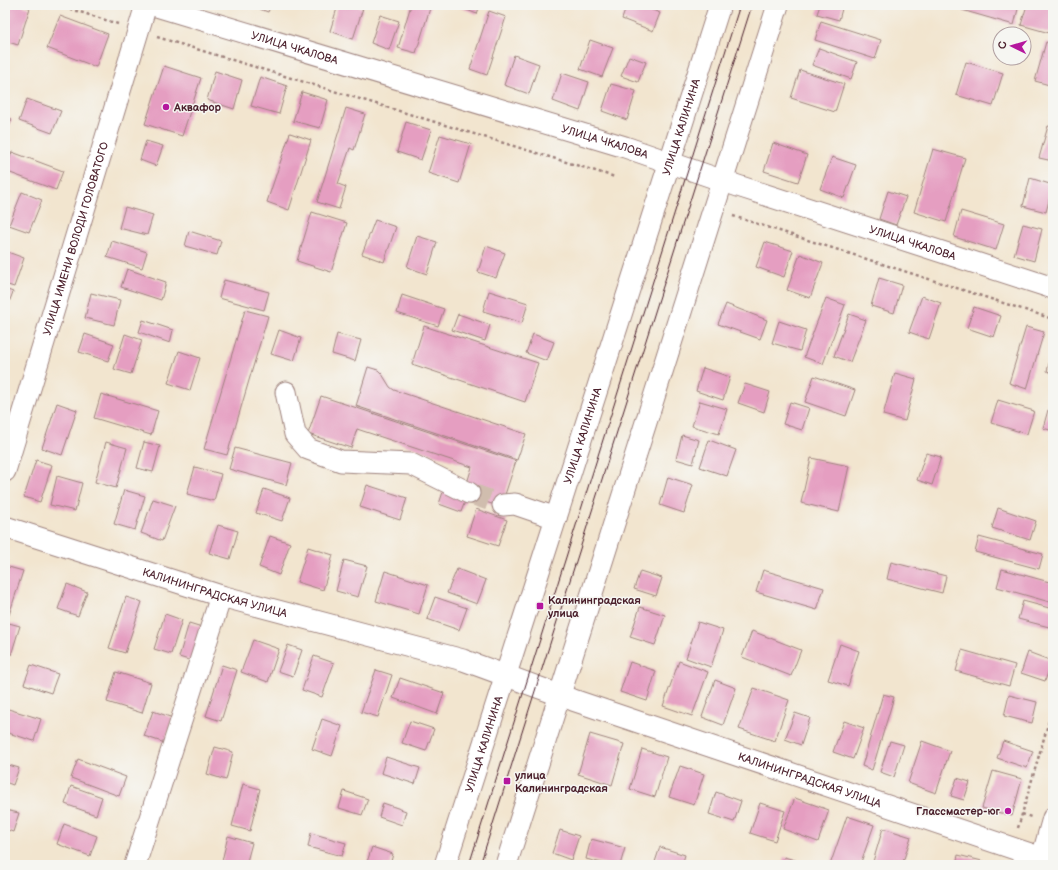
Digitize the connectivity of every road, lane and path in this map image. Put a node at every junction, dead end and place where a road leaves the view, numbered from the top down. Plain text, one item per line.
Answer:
1 (58, 5) edge
2 (146, 5) edge
3 (153, 5) edge
4 (720, 5) edge
5 (778, 5) edge
6 (138, 30) junction
7 (670, 163) junction
8 (615, 177) dead end
9 (723, 181) junction
10 (729, 214) dead end
11 (1053, 288) edge
12 (1053, 319) edge
13 (286, 392) dead end
14 (5, 471) edge
15 (469, 493) tunnel mouth
16 (503, 505) tunnel mouth
17 (556, 518) junction
18 (5, 527) edge
19 (221, 596) junction
20 (506, 676) junction
21 (560, 695) junction
22 (1053, 707) edge
23 (1053, 818) edge
24 (1012, 848) junction
25 (1041, 862) edge
26 (134, 865) edge
27 (445, 865) edge
28 (506, 865) edge

1 - 6 path
2 - 6 street, УЛИЦА ИМЕНИ ВОЛОДИ ГОЛОВАТОГО
3 - 7 street, УЛИЦА ЧКАЛОВА
4 - 7 street, УЛИЦА КАЛИНИНА
5 - 9 street
6 - 8 path
6 - 14 street, УЛИЦА ИМЕНИ ВОЛОДИ ГОЛОВАТОГО
7 - 9 street, УЛИЦА ЧКАЛОВА
7 - 17 street, УЛИЦА КАЛИНИНА
9 - 11 street, УЛИЦА ЧКАЛОВА
9 - 21 street
10 - 12 path
13 - 15 street
16 - 17 street
17 - 20 street, УЛИЦА КАЛИНИНА
18 - 19 street, КАЛИНИНГРАДСКАЯ УЛИЦА
19 - 20 street, КАЛИНИНГРАДСКАЯ УЛИЦА
19 - 26 street
20 - 21 street, КАЛИНИНГРАДСКАЯ УЛИЦА
20 - 27 street, УЛИЦА КАЛИНИНА
21 - 24 street, КАЛИНИНГРАДСКАЯ УЛИЦА
21 - 28 street
22 - 24 path
23 - 25 street
24 - 25 street, КАЛИНИНГРАДСКАЯ УЛИЦА

